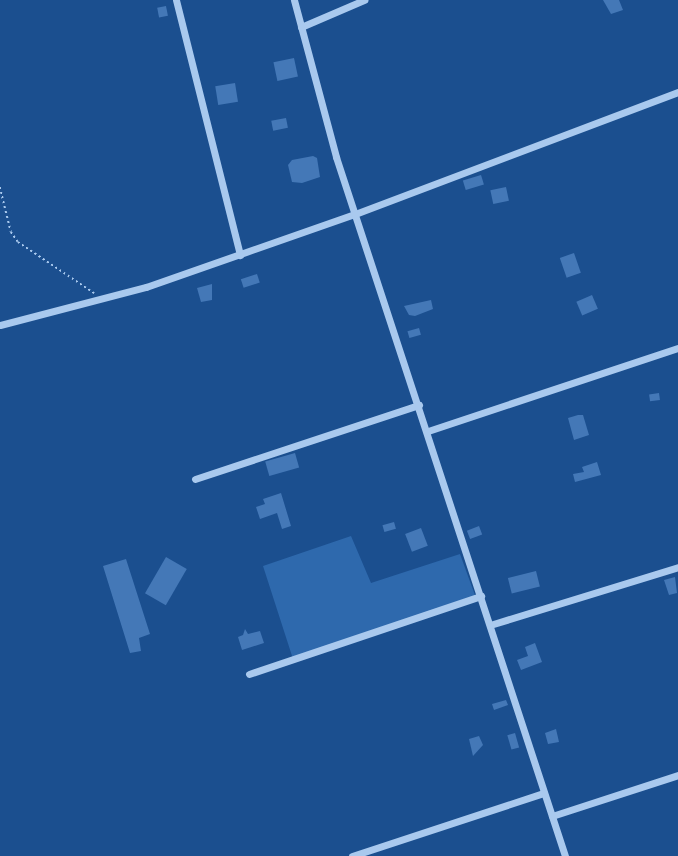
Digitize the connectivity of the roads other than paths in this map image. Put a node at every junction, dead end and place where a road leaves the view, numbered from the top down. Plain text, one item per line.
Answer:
1 (176, 0) edge
2 (294, 0) edge
3 (364, 0) edge
4 (301, 27) junction
5 (678, 92) edge
6 (355, 214) junction
7 (240, 255) junction
8 (0, 325) edge
9 (678, 348) edge
10 (419, 405) junction
11 (428, 431) junction
12 (195, 480) dead end
13 (678, 567) edge
14 (481, 596) junction
15 (490, 625) junction
16 (249, 674) dead end
17 (678, 774) edge
18 (544, 793) junction
19 (552, 816) junction
20 (352, 856) edge
21 (565, 856) edge

1 - 7 street
2 - 4 street
3 - 4 street
4 - 6 street
5 - 6 street
6 - 7 street
6 - 10 street
7 - 8 street
9 - 11 street
10 - 11 street
10 - 12 street
11 - 14 street
13 - 15 street
14 - 15 street
14 - 16 street
15 - 18 street
17 - 19 street
18 - 19 street
18 - 20 street
19 - 21 street

